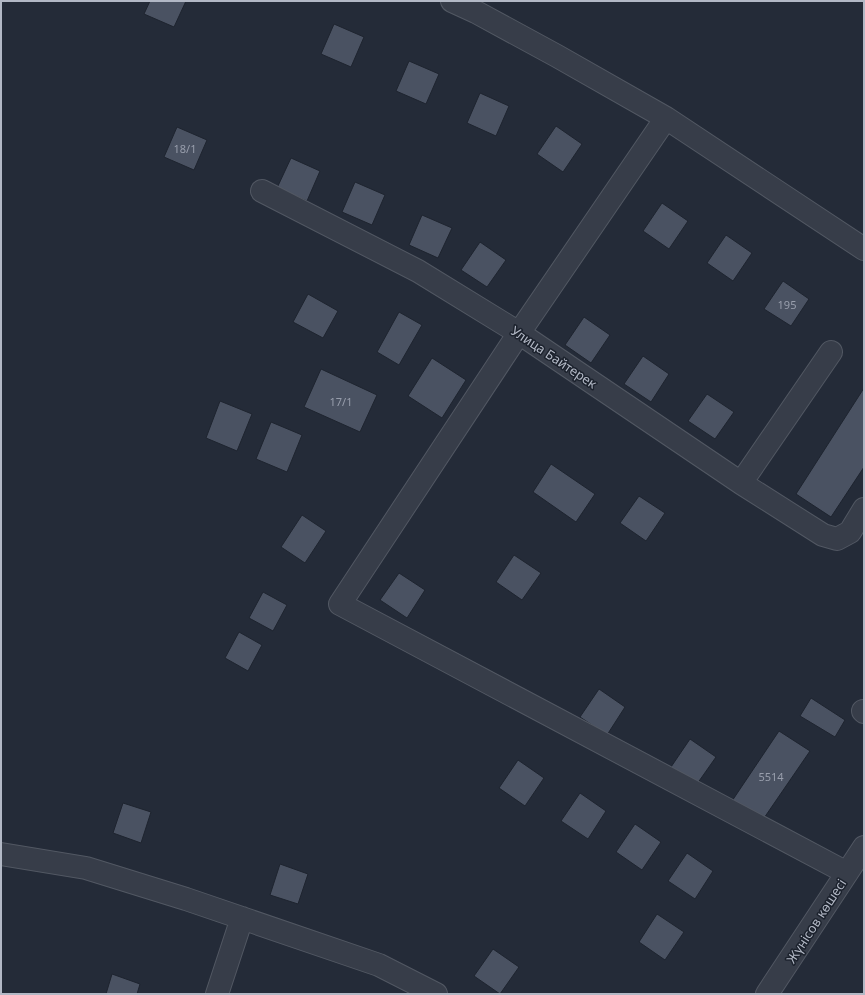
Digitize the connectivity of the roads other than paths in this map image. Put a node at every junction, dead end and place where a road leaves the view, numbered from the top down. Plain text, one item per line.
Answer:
1 (452, 1) edge
2 (666, 118) junction
3 (262, 191) dead end
4 (864, 249) edge
5 (519, 333) junction
6 (830, 352) dead end
7 (742, 483) junction
8 (864, 509) edge
9 (864, 847) edge
10 (1, 854) edge
11 (847, 873) junction
12 (242, 918) junction
13 (217, 994) edge
14 (436, 994) edge
15 (767, 994) edge

1 - 2 street
2 - 4 street
2 - 5 street
3 - 5 street, Улица Байтерек
5 - 7 street, Улица Байтерек
5 - 11 street
6 - 7 street
7 - 8 street, Улица Байтерек
9 - 11 street, Жүнісов көшесі
10 - 12 street
11 - 15 street, Жүнісов көшесі
12 - 13 street
12 - 14 street

